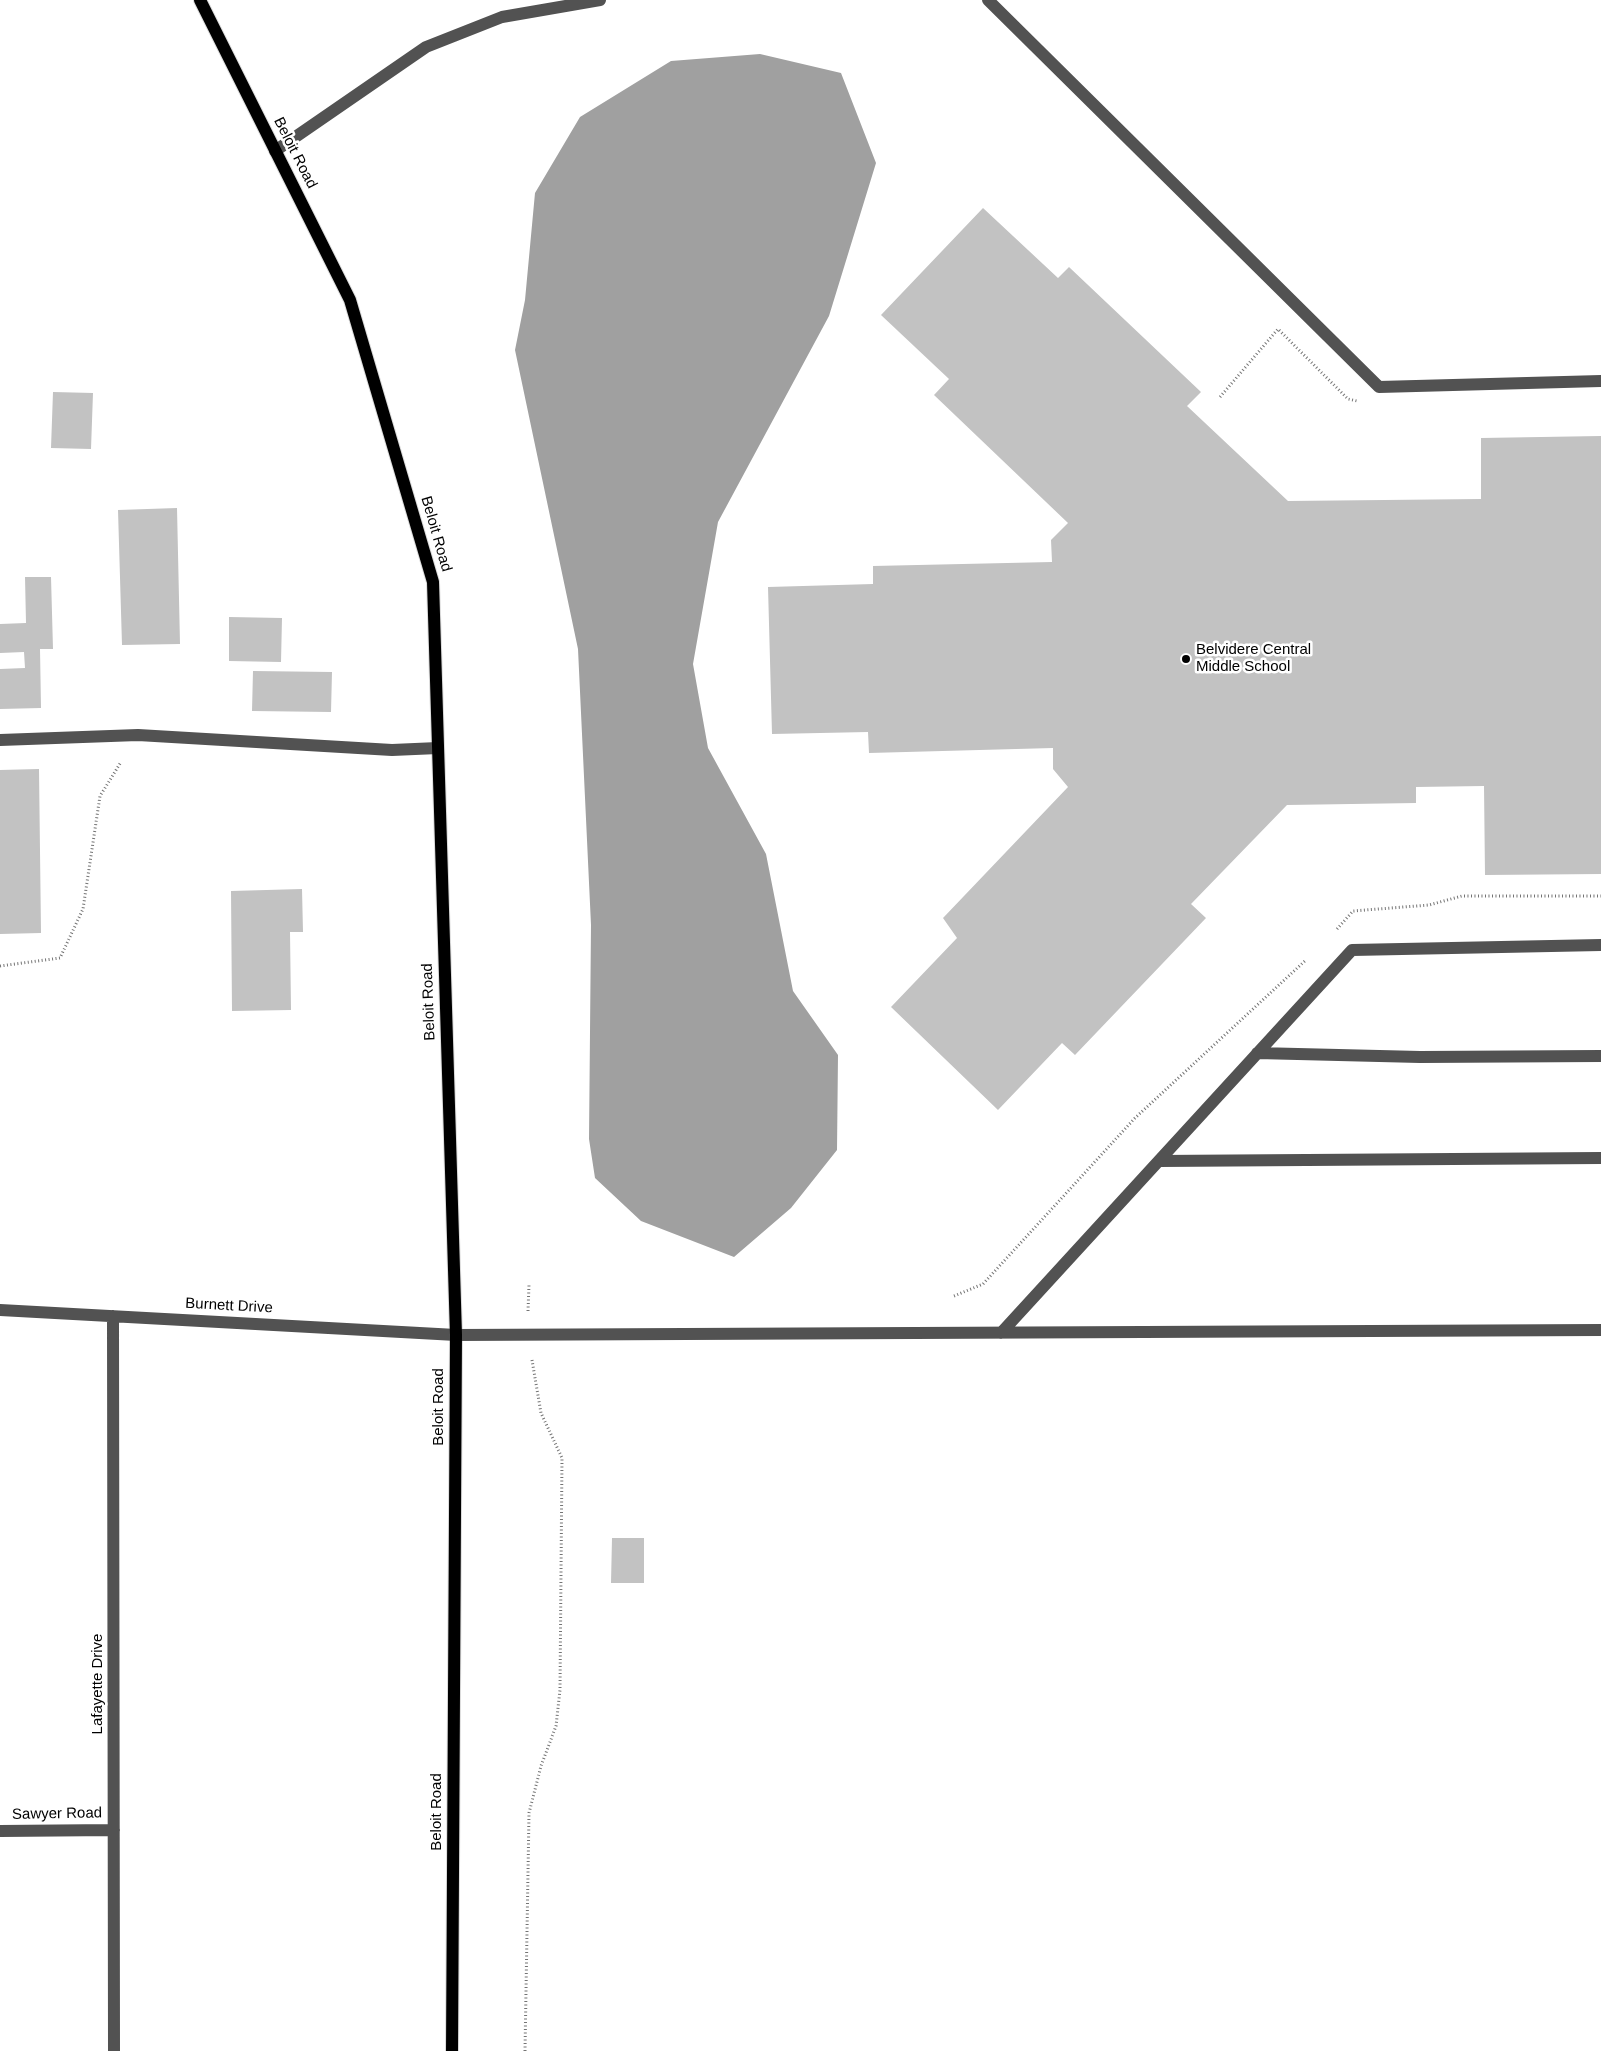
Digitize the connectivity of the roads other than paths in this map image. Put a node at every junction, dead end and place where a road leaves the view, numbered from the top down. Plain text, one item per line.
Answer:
1 (200, 0) edge
2 (600, 0) edge
3 (988, 0) edge
4 (275, 151) junction
5 (1601, 381) edge
6 (0, 740) edge
7 (438, 748) junction
8 (1601, 945) edge
9 (1257, 1053) junction
10 (1601, 1056) edge
11 (1601, 1158) edge
12 (1159, 1161) junction
13 (0, 1310) edge
14 (113, 1316) junction
15 (1601, 1330) edge
16 (1001, 1333) junction
17 (456, 1335) junction
18 (114, 1830) junction
19 (0, 1831) edge
20 (114, 2051) edge
21 (452, 2051) edge

1 - 4 main road, Beloit Road
2 - 4 street
3 - 5 street
4 - 7 main road, Beloit Road
6 - 7 street
7 - 17 main road, Beloit Road
8 - 9 street
9 - 10 street
9 - 12 street
11 - 12 street
12 - 16 street
13 - 14 street, Burnett Drive
14 - 17 street, Burnett Drive
14 - 18 street, Lafayette Drive
15 - 16 street, Burnett Drive
16 - 17 street, Burnett Drive
17 - 21 main road, Beloit Road
18 - 19 street, Sawyer Road
18 - 20 street, Lafayette Drive

